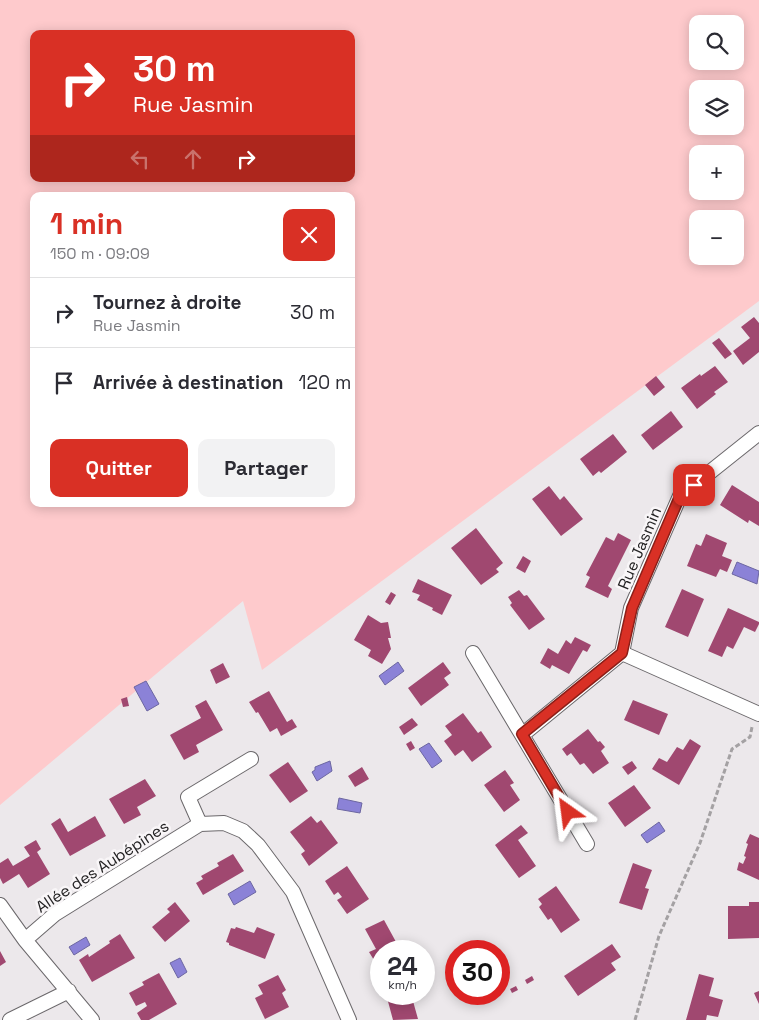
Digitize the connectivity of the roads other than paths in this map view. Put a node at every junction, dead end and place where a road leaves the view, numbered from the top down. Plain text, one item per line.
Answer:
1 (759, 433) edge
2 (473, 653) dead end
3 (622, 653) junction
4 (757, 713) edge
5 (522, 734) junction
6 (251, 760) dead end
7 (200, 824) junction
8 (587, 844) dead end
9 (0, 905) edge
10 (25, 940) junction
11 (69, 991) junction
12 (10, 1020) edge
13 (92, 1020) edge
14 (349, 1020) edge

1 - 3 street, Rue Jasmin
2 - 5 street
3 - 4 street
3 - 5 street
5 - 8 street
6 - 7 street
7 - 10 street, Allée des Aubépines
7 - 14 street, Allée des Aubépines
9 - 10 street
10 - 11 street
11 - 12 street
11 - 13 street

